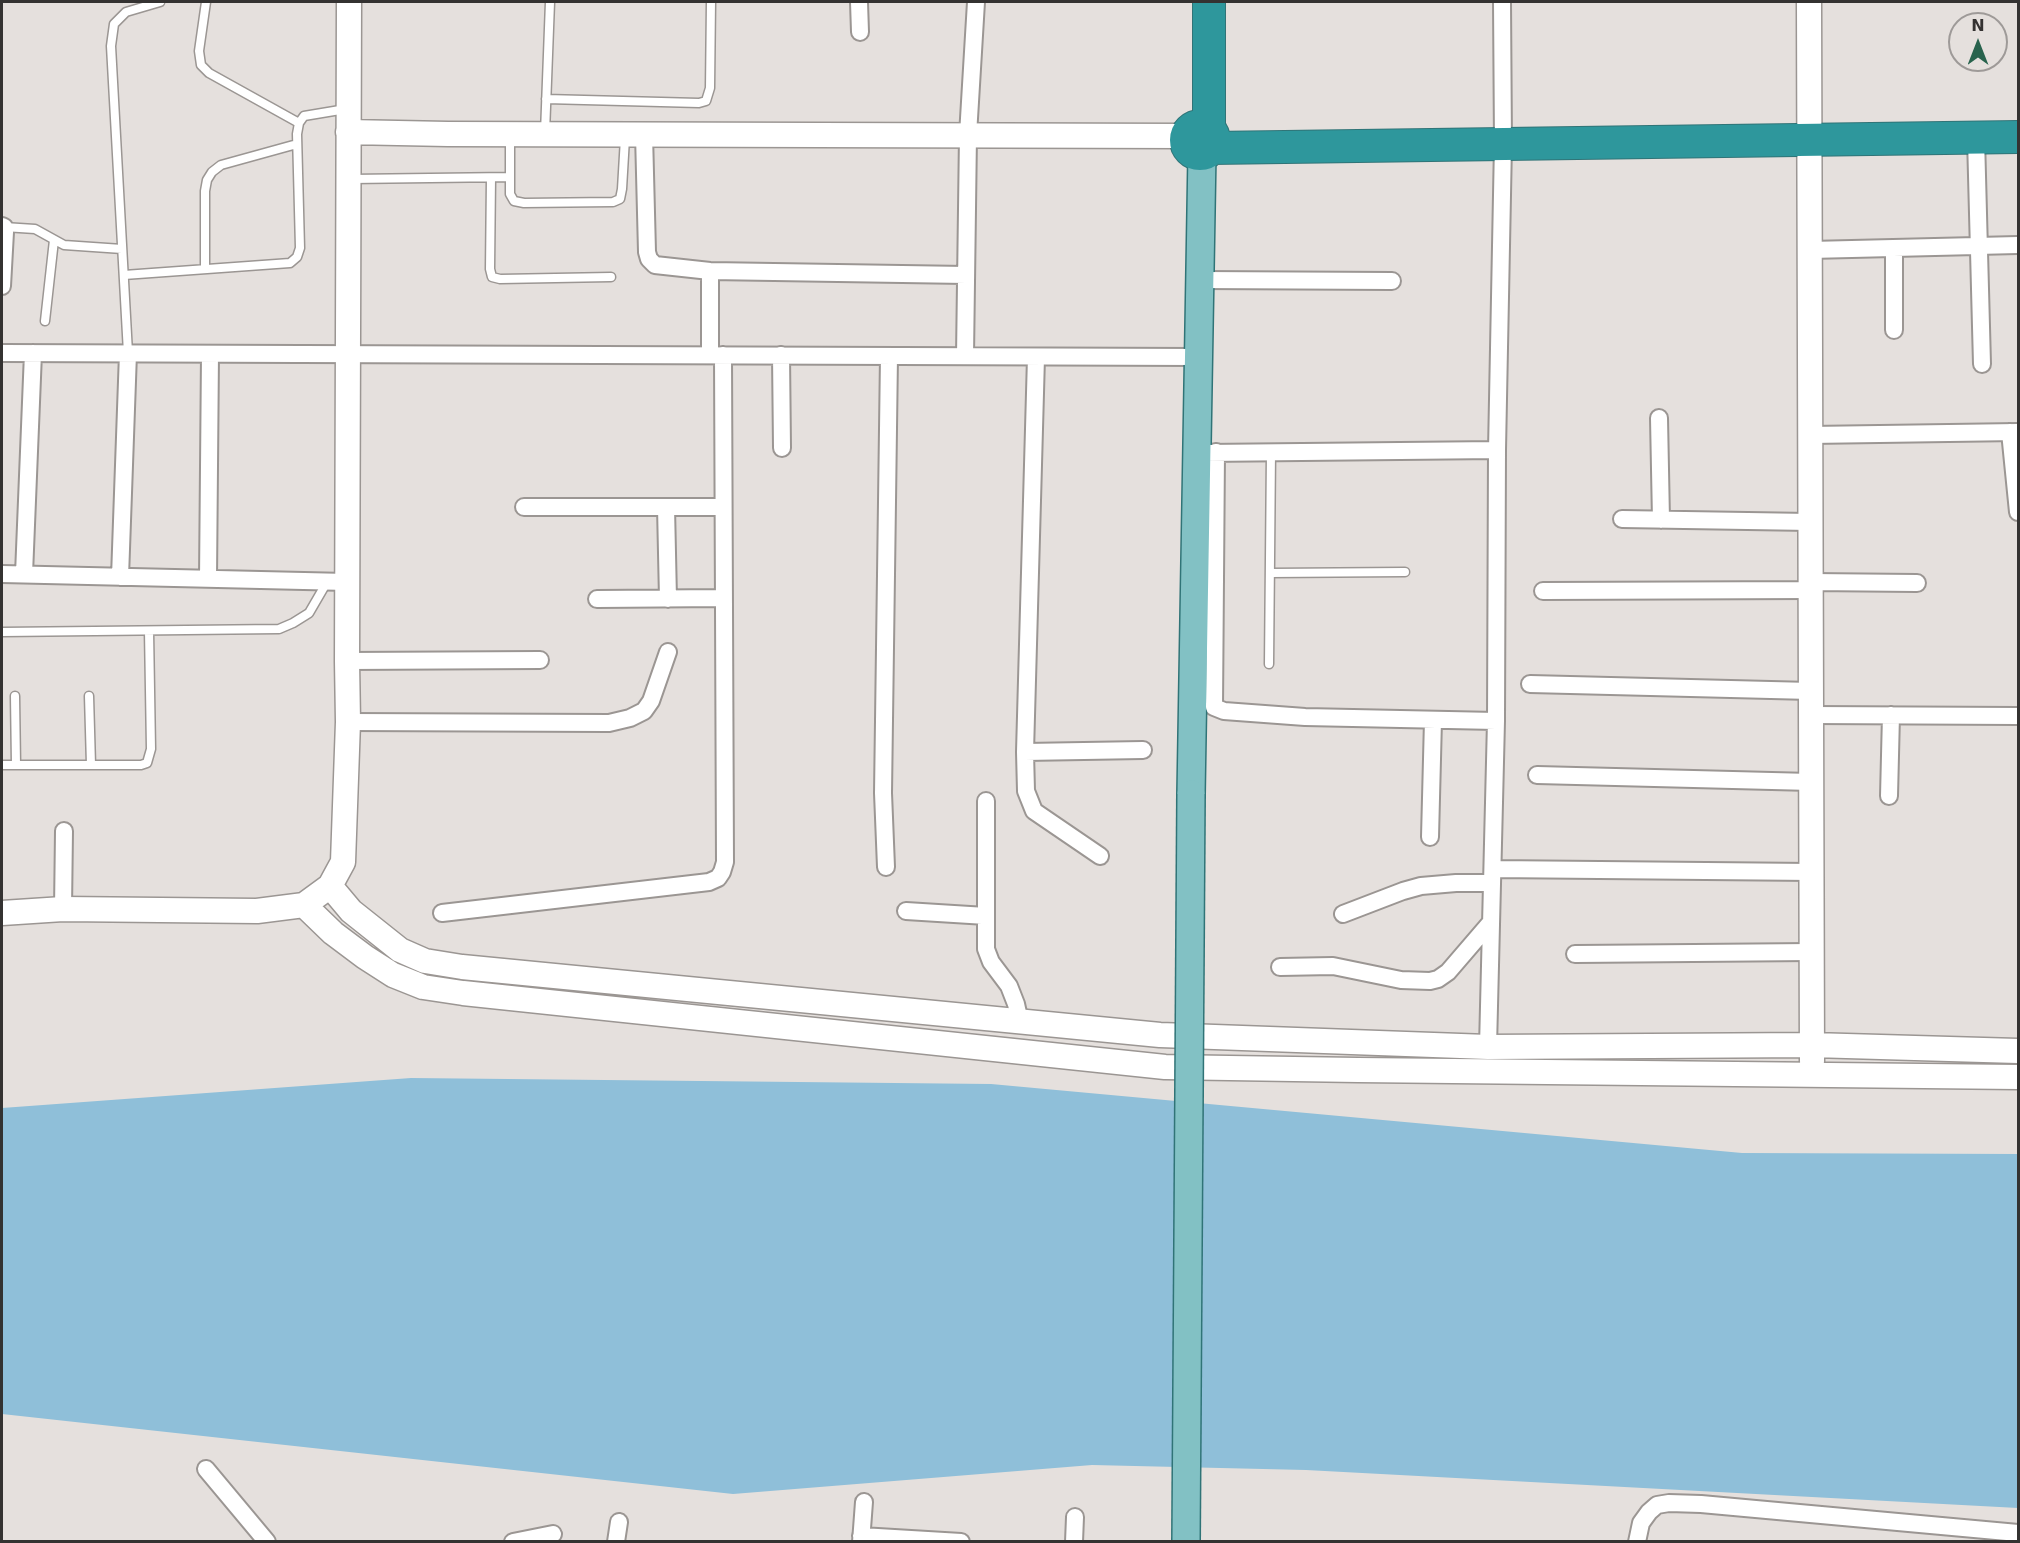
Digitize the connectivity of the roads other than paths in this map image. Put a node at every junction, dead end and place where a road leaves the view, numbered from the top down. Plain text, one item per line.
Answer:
1 (160, 2) edge
2 (206, 2) edge
3 (349, 2) edge
4 (550, 2) edge
5 (711, 2) edge
6 (859, 2) edge
7 (976, 2) edge
8 (1190, 2) edge
9 (1209, 2) edge
10 (1502, 2) edge
11 (1809, 2) edge
12 (861, 32) dead end
13 (546, 99) junction
14 (2019, 118) edge
15 (348, 120) junction
16 (299, 123) junction
17 (1810, 130) junction
18 (544, 133) junction
19 (510, 134) junction
20 (634, 134) junction
21 (1503, 134) junction
22 (968, 135) junction
23 (1203, 137) junction
24 (2019, 137) edge
25 (1976, 138) junction
26 (297, 144) junction
27 (509, 177) junction
28 (491, 178) junction
29 (348, 179) junction
30 (3, 226) edge
31 (54, 240) junction
32 (2019, 245) edge
33 (1979, 246) junction
34 (1894, 248) junction
35 (122, 249) junction
36 (1810, 250) junction
37 (205, 269) junction
38 (710, 271) junction
39 (124, 275) junction
40 (966, 275) junction
41 (611, 276) dead end
42 (1200, 280) junction
43 (1392, 281) dead end
44 (2, 286) edge
45 (45, 321) dead end
46 (1894, 330) dead end
47 (2, 353) edge
48 (33, 353) junction
49 (128, 353) junction
50 (210, 354) junction
51 (348, 354) junction
52 (717, 355) junction
53 (781, 356) junction
54 (889, 356) junction
55 (965, 356) junction
56 (1036, 357) junction
57 (1198, 357) junction
58 (1982, 364) dead end
59 (1659, 418) dead end
60 (2014, 432) edge
61 (1810, 435) junction
62 (782, 448) dead end
63 (1497, 450) junction
64 (1207, 452) junction
65 (1271, 452) junction
66 (524, 507) dead end
67 (666, 507) junction
68 (723, 507) junction
69 (2019, 512) edge
70 (1622, 519) dead end
71 (1661, 520) junction
72 (1810, 522) junction
73 (1406, 572) dead end
74 (1270, 573) junction
75 (2, 574) edge
76 (24, 574) junction
77 (120, 577) junction
78 (208, 579) junction
79 (337, 582) junction
80 (1917, 583) dead end
81 (1811, 586) junction
82 (1543, 591) dead end
83 (668, 598) junction
84 (723, 598) junction
85 (597, 599) dead end
86 (150, 631) junction
87 (2, 632) edge
88 (668, 652) dead end
89 (540, 660) dead end
90 (347, 661) junction
91 (1269, 664) dead end
92 (1530, 684) dead end
93 (15, 696) dead end
94 (89, 696) dead end
95 (1811, 703) junction
96 (1891, 715) junction
97 (2019, 716) edge
98 (1433, 720) junction
99 (1496, 721) junction
100 (348, 722) junction
101 (1143, 750) dead end
102 (1025, 752) junction
103 (2, 765) edge
104 (16, 765) junction
105 (92, 765) junction
106 (1537, 775) dead end
107 (1811, 782) junction
108 (1890, 796) dead end
109 (986, 801) dead end
110 (64, 831) dead end
111 (1430, 837) dead end
112 (1100, 856) dead end
113 (886, 867) dead end
114 (1812, 872) junction
115 (1492, 876) junction
116 (330, 886) junction
117 (304, 905) junction
118 (63, 909) junction
119 (906, 912) dead end
120 (2, 913) edge
121 (442, 913) dead end
122 (1343, 914) dead end
123 (986, 916) junction
124 (1491, 922) junction
125 (1812, 952) junction
126 (1575, 954) dead end
127 (1280, 966) dead end
128 (1020, 1022) junction
129 (1812, 1045) junction
130 (1488, 1047) junction
131 (2019, 1051) edge
132 (1812, 1074) junction
133 (2019, 1077) edge
134 (206, 1469) dead end
135 (864, 1502) dead end
136 (1075, 1517) dead end
137 (619, 1522) dead end
138 (2019, 1533) edge
139 (553, 1534) dead end
140 (861, 1539) edge
141 (267, 1542) edge
142 (513, 1542) edge
143 (616, 1542) edge
144 (961, 1542) edge
145 (1074, 1542) edge
146 (1186, 1542) edge
147 (1637, 1542) edge

1 - 35 lane
2 - 16 lane
3 - 15 street
4 - 13 lane
5 - 13 lane
6 - 12 street
7 - 22 street
8 - 23 highway
9 - 23 highway
10 - 21 street
11 - 17 street
13 - 18 lane
14 - 17 highway
15 - 16 lane
15 - 19 street
15 - 29 street
16 - 26 lane
17 - 21 highway
17 - 25 highway
17 - 36 street
18 - 19 street
18 - 20 street
19 - 27 lane
20 - 22 street
20 - 27 lane
20 - 38 street
21 - 23 highway
21 - 63 street
22 - 23 street
22 - 40 street
23 - 42 main road
24 - 25 highway
25 - 33 street
26 - 37 lane
26 - 37 lane
27 - 28 lane
28 - 29 lane
28 - 41 lane
29 - 51 street
30 - 31 lane
30 - 44 street
31 - 35 lane
31 - 45 lane
32 - 33 street
33 - 34 street
33 - 58 street
34 - 36 street
34 - 46 street
35 - 39 lane
36 - 61 street
37 - 39 lane
38 - 40 street
38 - 52 street
39 - 49 lane
40 - 55 street
42 - 43 street
42 - 57 main road
47 - 48 street
48 - 49 street
48 - 76 street
49 - 50 street
49 - 77 street
50 - 51 street
50 - 78 street
51 - 52 street
51 - 79 street
52 - 53 street
52 - 68 street
53 - 54 street
53 - 62 street
54 - 55 street
54 - 113 street
55 - 56 street
56 - 57 street
56 - 102 street
57 - 64 main road
59 - 71 street
60 - 61 street
60 - 69 street
61 - 72 street
63 - 65 street
63 - 99 street
64 - 65 street
64 - 98 street
64 - 146 main road, bridge
65 - 74 lane
66 - 67 street
67 - 68 street
67 - 83 street
68 - 84 street
70 - 71 street
71 - 72 street
72 - 81 street
73 - 74 lane
74 - 91 lane
75 - 76 street
76 - 77 street
77 - 78 street
78 - 79 street
79 - 86 lane
79 - 90 street
80 - 81 street
81 - 82 street
81 - 95 street
83 - 84 street
83 - 85 street
84 - 121 street
86 - 87 lane
86 - 105 lane
88 - 100 street
89 - 90 street
90 - 100 street
92 - 95 street
93 - 104 lane
94 - 105 lane
95 - 96 street
95 - 107 street
96 - 97 street
96 - 108 street
98 - 99 street
98 - 111 street
99 - 115 street
100 - 116 street
101 - 102 street
102 - 112 street
103 - 104 lane
104 - 105 lane
106 - 107 street
107 - 114 street
109 - 123 street
110 - 118 street
114 - 115 street
114 - 125 street
115 - 122 street
115 - 124 street
116 - 117 street
116 - 128 street
117 - 118 street
117 - 132 street
118 - 120 street
119 - 123 street
123 - 128 street
124 - 127 street
124 - 130 street
125 - 126 street
125 - 129 street
128 - 130 street
129 - 130 street
129 - 131 street
129 - 132 street
132 - 133 street
134 - 141 street
135 - 140 street
136 - 145 street
137 - 143 street
138 - 147 street
139 - 142 street
140 - 144 street

